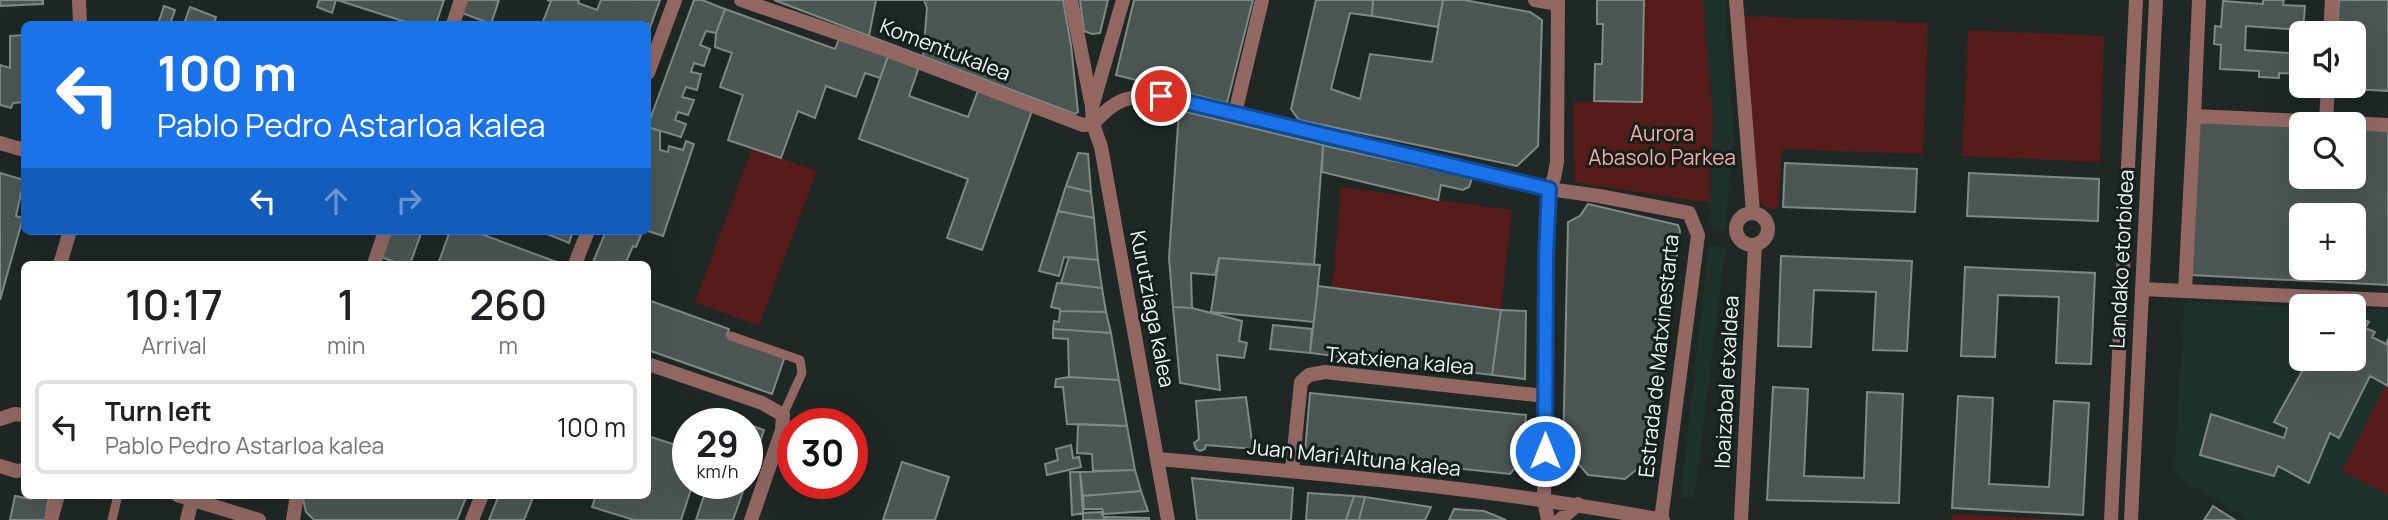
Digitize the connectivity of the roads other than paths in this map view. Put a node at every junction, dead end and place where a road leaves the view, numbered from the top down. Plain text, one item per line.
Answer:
1 (79, 0) edge
2 (461, 0) edge
3 (675, 0) edge
4 (741, 0) edge
5 (1071, 0) edge
6 (1123, 0) edge
7 (1262, 0) edge
8 (1535, 0) edge
9 (1736, 0) edge
10 (2136, 0) edge
11 (2156, 0) edge
12 (2199, 0) edge
13 (2332, 0) edge
14 (1558, 2) edge
15 (80, 21) edge
16 (454, 21) edge
17 (2331, 21) edge
18 (651, 65) edge
19 (1092, 107) junction
20 (1235, 113) junction
21 (2194, 116) junction
22 (2289, 120) edge
23 (1093, 124) junction
24 (2366, 124) edge
25 (2388, 125) edge
26 (0, 144) edge
27 (21, 149) edge
28 (1549, 189) junction
29 (1753, 212) junction
30 (69, 235) edge
31 (384, 235) edge
32 (586, 235) edge
33 (1755, 245) junction
34 (61, 261) edge
35 (375, 261) edge
36 (576, 261) edge
37 (2142, 289) junction
38 (2185, 291) junction
39 (2388, 300) edge
40 (731, 336) dead end
41 (651, 365) edge
42 (1545, 396) junction
43 (786, 408) edge
44 (777, 412) edge
45 (21, 413) edge
46 (0, 419) edge
47 (777, 445) edge
48 (1158, 459) junction
49 (0, 466) edge
50 (21, 470) edge
51 (1292, 470) junction
52 (1545, 479) junction
53 (1511, 496) junction
54 (57, 499) edge
55 (117, 499) edge
56 (189, 499) edge
57 (296, 499) edge
58 (480, 499) edge
59 (192, 500) junction
60 (1544, 500) junction
61 (1578, 504) junction
62 (51, 520) edge
63 (112, 520) edge
64 (187, 520) edge
65 (259, 520) edge
66 (293, 520) edge
67 (472, 520) edge
68 (751, 520) edge
69 (1168, 520) edge
70 (1548, 520) edge
71 (1560, 520) edge
72 (1662, 520) edge
73 (1741, 520) edge
74 (2111, 520) edge
75 (2131, 520) edge

1 - 15 street
2 - 16 street
3 - 18 street
4 - 23 street, Komentukalea
5 - 19 street
6 - 19 street
7 - 20 street
8 - 14 street
9 - 29 street
10 - 74 street, Landako etorbidea
11 - 37 street, Landako etorbidea
12 - 21 street
13 - 17 street
14 - 28 street
19 - 23 street, Kurutziaga kalea
20 - 23 street
20 - 28 street
21 - 22 street
21 - 38 street
23 - 48 street, Kurutziaga kalea
24 - 25 street
26 - 27 street
28 - 42 street
28 - 72 street, Estrada de Matxinestarta
29 - 33 street
29 - 33 street
30 - 34 street
31 - 35 street
32 - 36 street
33 - 73 street, Ibaizabal etxaldea
37 - 38 street
37 - 75 street, Landako etorbidea
38 - 39 street
40 - 43 lane
41 - 44 street
42 - 51 street, Txatxiena kalea
42 - 52 street
45 - 46 street
47 - 68 street
48 - 51 street, Juan Mari Altuna kalea
48 - 69 street, Kurutziaga kalea
49 - 50 street
51 - 53 street, Juan Mari Altuna kalea
52 - 53 street
52 - 60 street
53 - 60 street, Juan Mari Altuna kalea
54 - 62 street
55 - 63 lane
56 - 59 street
57 - 66 street
58 - 67 street
59 - 64 street
59 - 65 street
60 - 61 street, Juan Mari Altuna kalea
60 - 70 street
61 - 71 street
61 - 72 street, Juan Mari Altuna kalea

